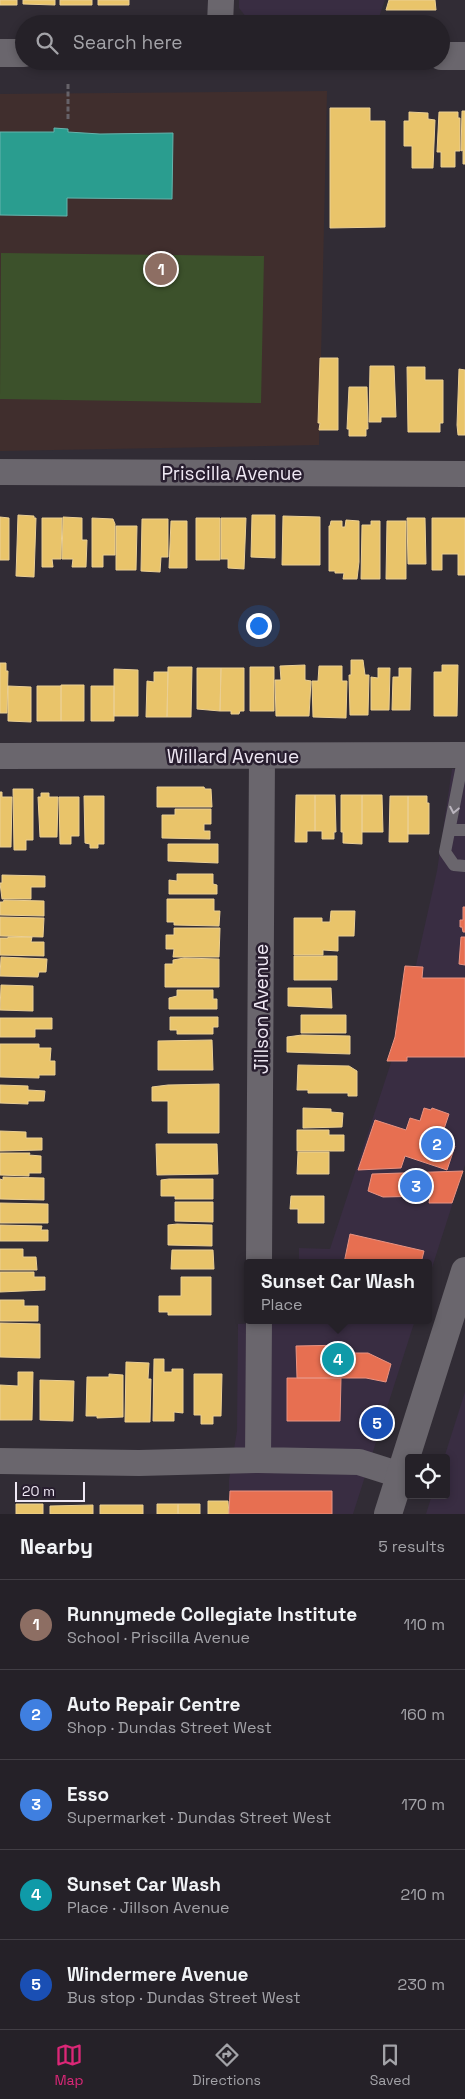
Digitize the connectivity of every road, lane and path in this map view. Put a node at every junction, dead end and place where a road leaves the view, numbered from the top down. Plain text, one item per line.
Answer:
1 (220, 0) edge
2 (220, 15) edge
3 (0, 53) edge
4 (15, 53) edge
5 (450, 56) edge
6 (465, 56) edge
7 (68, 84) dead end
8 (68, 121) dead end
9 (0, 472) edge
10 (465, 474) edge
11 (0, 756) edge
12 (262, 756) junction
13 (465, 756) edge
14 (450, 830) junction
15 (465, 830) edge
16 (465, 866) edge
17 (259, 1259) edge
18 (465, 1271) edge
19 (259, 1324) edge
20 (258, 1460) junction
21 (0, 1461) edge
22 (400, 1475) junction
23 (392, 1512) edge

1 - 2 street
3 - 4 main road
5 - 6 main road
7 - 8 path
9 - 10 street, Priscilla Avenue
11 - 12 street, Willard Avenue
12 - 13 street, Willard Avenue
12 - 17 street, Jillson Avenue
13 -> 14 lane
14 - 15 lane
14 - 16 lane
18 - 22 main road
19 - 20 street
20 - 21 street
20 - 22 street
22 - 23 main road

